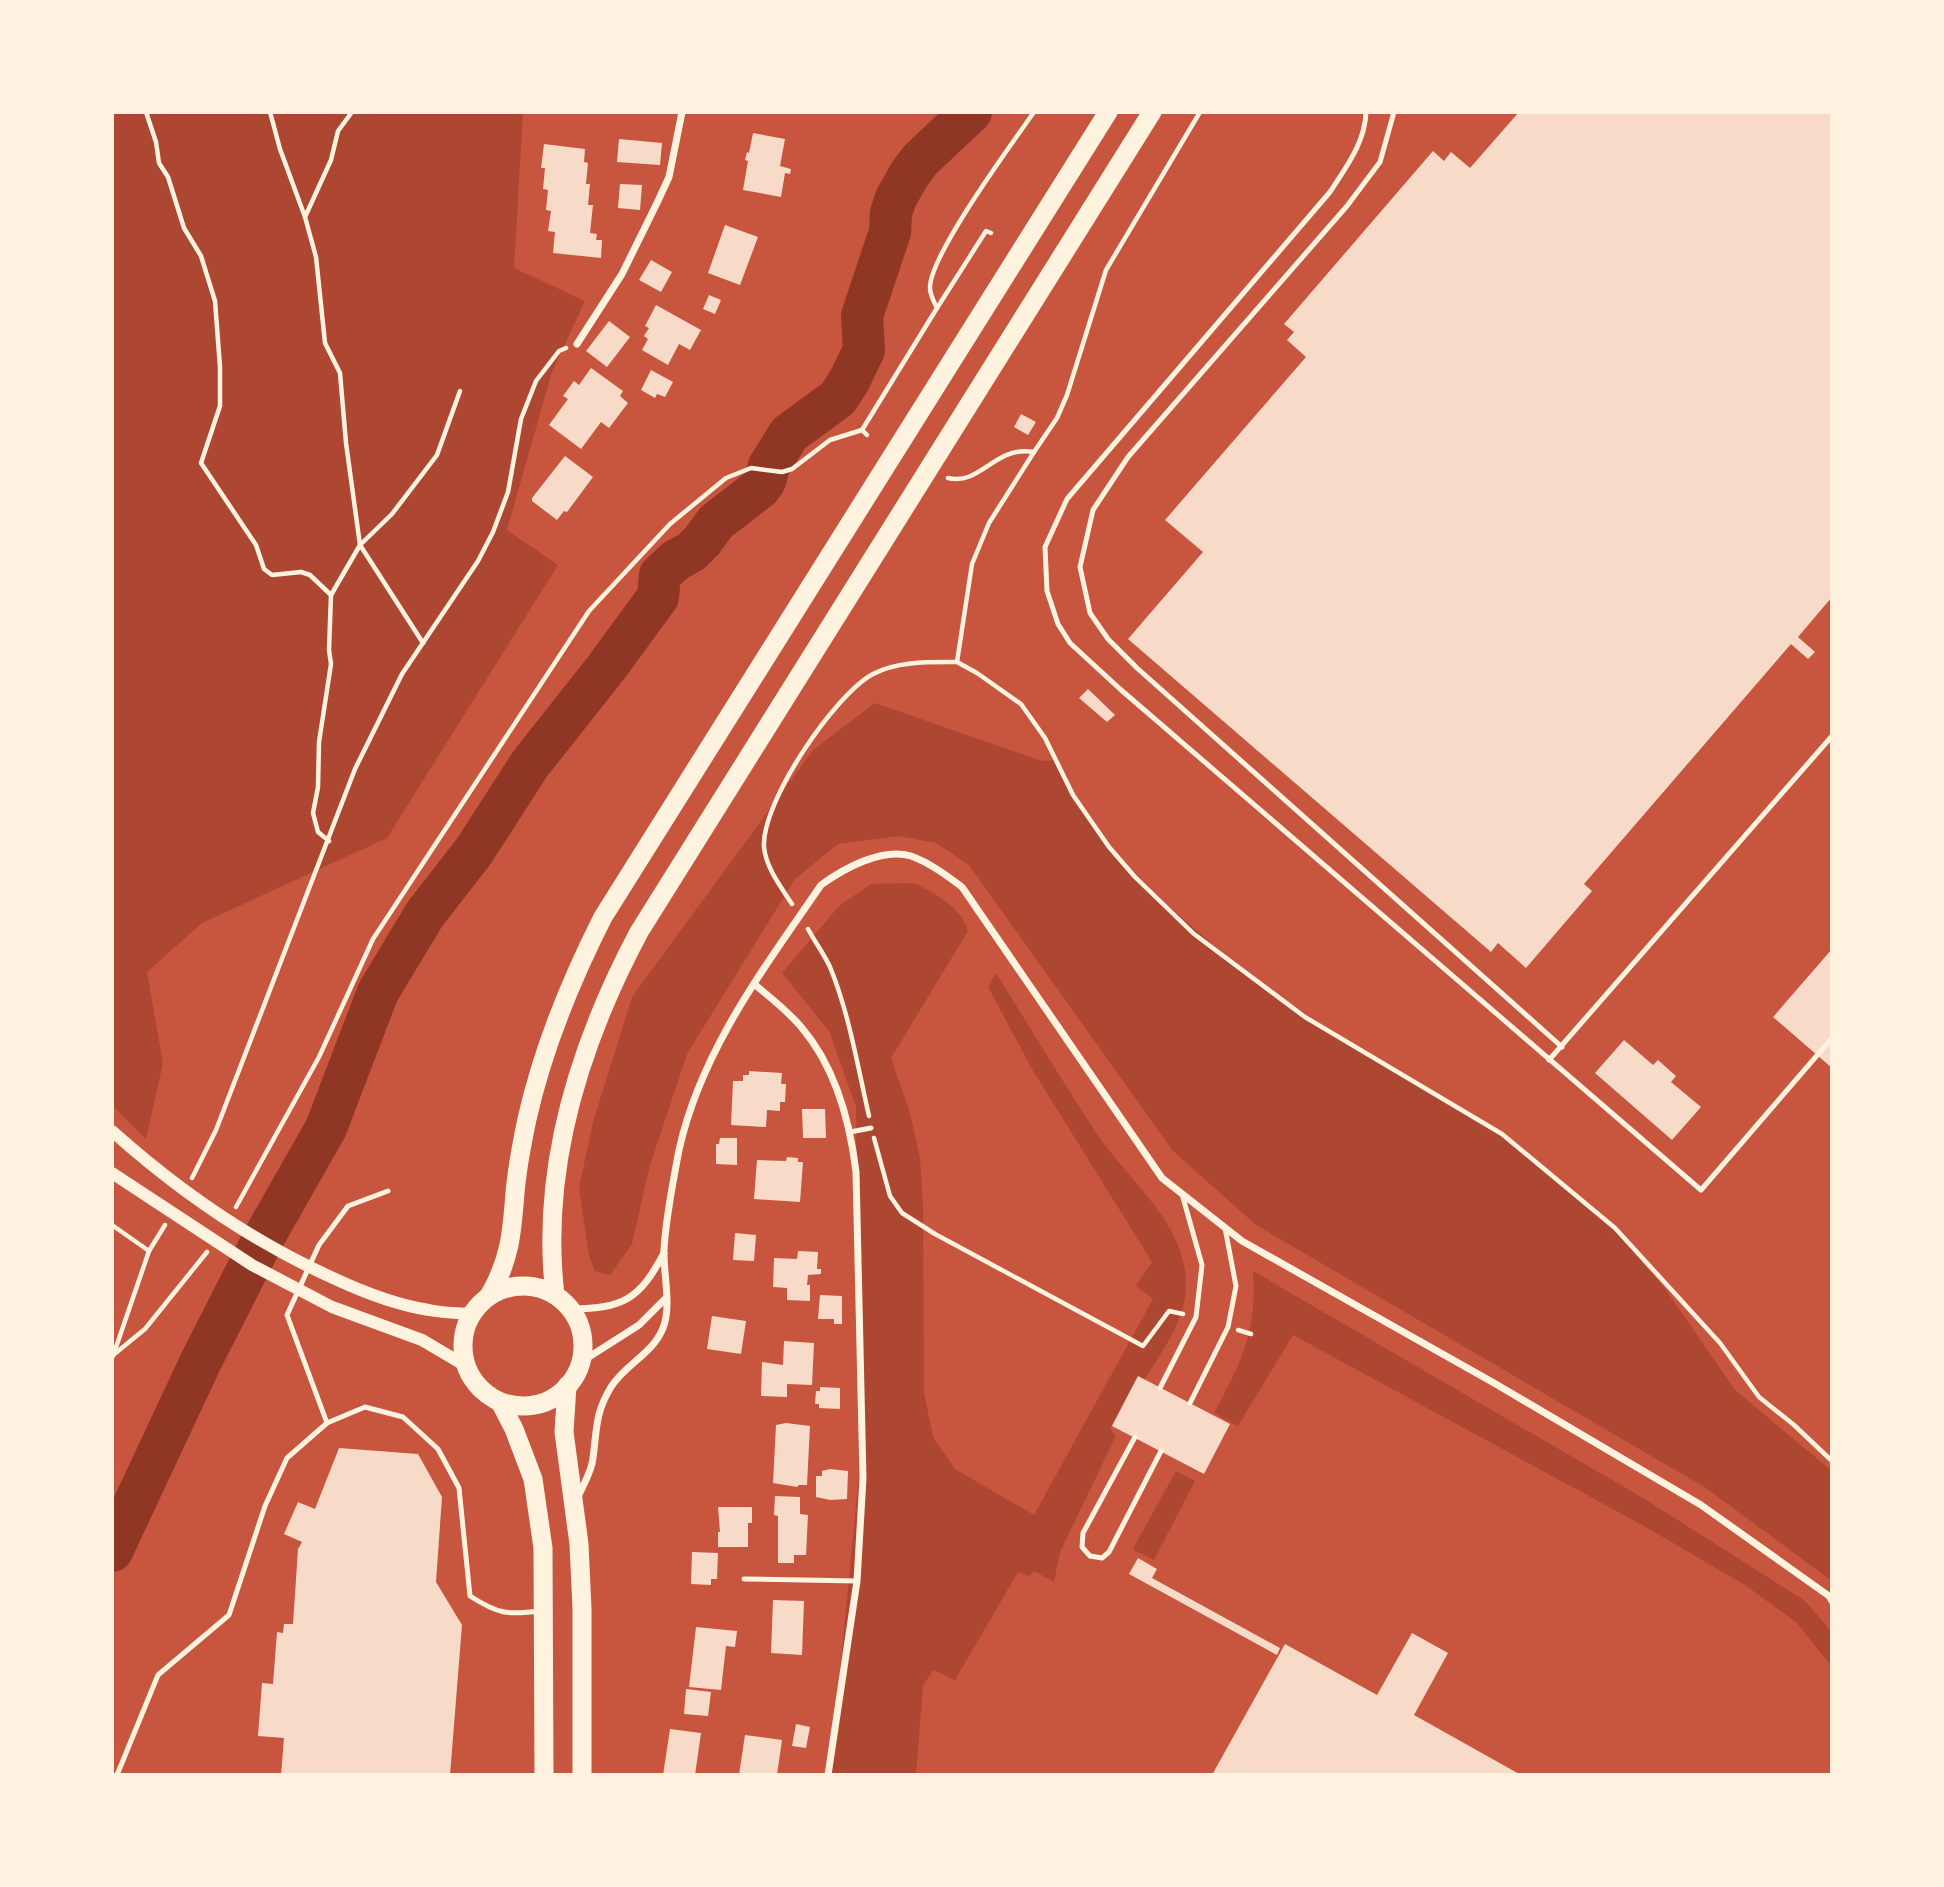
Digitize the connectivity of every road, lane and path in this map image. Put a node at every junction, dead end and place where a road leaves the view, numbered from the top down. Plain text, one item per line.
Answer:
1 (146, 112) edge
2 (270, 112) edge
3 (352, 112) edge
4 (682, 112) edge
5 (1034, 112) edge
6 (1108, 112) edge
7 (1152, 112) edge
8 (1200, 112) edge
9 (1366, 112) edge
10 (1394, 112) edge
11 (305, 217) junction
12 (991, 233) dead end
13 (937, 308) junction
14 (577, 344) joint
15 (460, 391) dead end
16 (862, 429) junction
17 (867, 435) dead end
18 (1034, 452) junction
19 (947, 477) dead end
20 (360, 545) junction
21 (331, 595) junction
22 (423, 643) junction
23 (957, 662) junction
24 (1832, 736) edge
25 (329, 841) junction
26 (796, 911) dead end
27 (803, 922) dead end
28 (754, 984) junction
29 (1832, 1038) edge
30 (1562, 1047) junction
31 (1549, 1060) junction
32 (871, 1128) junction
33 (112, 1131) edge
34 (850, 1132) junction
35 (112, 1173) edge
36 (188, 1186) dead end
37 (388, 1191) dead end
38 (1182, 1194) junction
39 (230, 1216) dead end
40 (168, 1220) dead end
41 (112, 1225) edge
42 (1225, 1227) junction
43 (149, 1251) junction
44 (208, 1251) dead end
45 (664, 1252) junction
46 (555, 1295) junction
47 (489, 1296) junction
48 (666, 1299) junction
49 (571, 1310) junction
50 (471, 1314) junction
51 (1196, 1317) junction
52 (1228, 1327) junction
53 (1251, 1334) dead end
54 (112, 1356) edge
55 (581, 1362) junction
56 (466, 1366) junction
57 (567, 1386) junction
58 (1160, 1388) dead end
59 (500, 1402) junction
60 (1190, 1403) dead end
61 (327, 1423) junction
62 (1135, 1437) dead end
63 (1161, 1451) dead end
64 (1832, 1461) edge
65 (575, 1504) junction
66 (744, 1579) dead end
67 (857, 1581) junction
68 (1832, 1601) edge
69 (543, 1610) junction
70 (117, 1775) edge
71 (544, 1775) edge
72 (582, 1775) edge
73 (828, 1775) edge

1 - 21 path
2 - 11 path
3 - 11 path
4 - 14 street
5 - 13 path
6 - 47 highway
7 - 46 highway
8 - 18 path
9 - 31 lane
10 - 30 lane
11 - 20 path
12 - 13 path
13 - 16 path
14 - 22 path
15 - 20 path
16 - 17 path
16 - 39 path
18 - 19 path
18 - 23 path
20 - 21 path
20 - 22 path
21 - 25 path
22 - 25 path
23 - 26 path
23 - 64 path
24 - 30 lane
25 - 36 path
27 - 32 path
28 - 34 street
28 - 38 street
28 - 45 street
29 - 31 lane
30 - 31 lane
32 - 34 lane
32 - 51 path
33 - 50 street
34 - 67 street
35 - 56 street
37 - 61 lane
38 - 42 street
38 - 51 lane
40 - 43 path
41 - 43 path
42 - 52 lane
42 - 68 street
43 - 54 path
44 - 54 path
45 - 48 street
45 - 49 street
46 - 47 highway
46 - 49 highway
47 - 50 highway
48 - 55 street
48 - 65 street
49 - 55 highway
50 - 56 highway
51 - 58 lane
52 - 53 path
52 - 60 lane
55 - 57 highway
56 - 59 highway
57 - 59 highway
57 - 65 highway
59 - 69 highway
61 - 69 lane
61 - 70 lane
62 - 63 lane
65 - 72 highway
66 - 67 lane
67 - 73 street
69 - 71 highway

